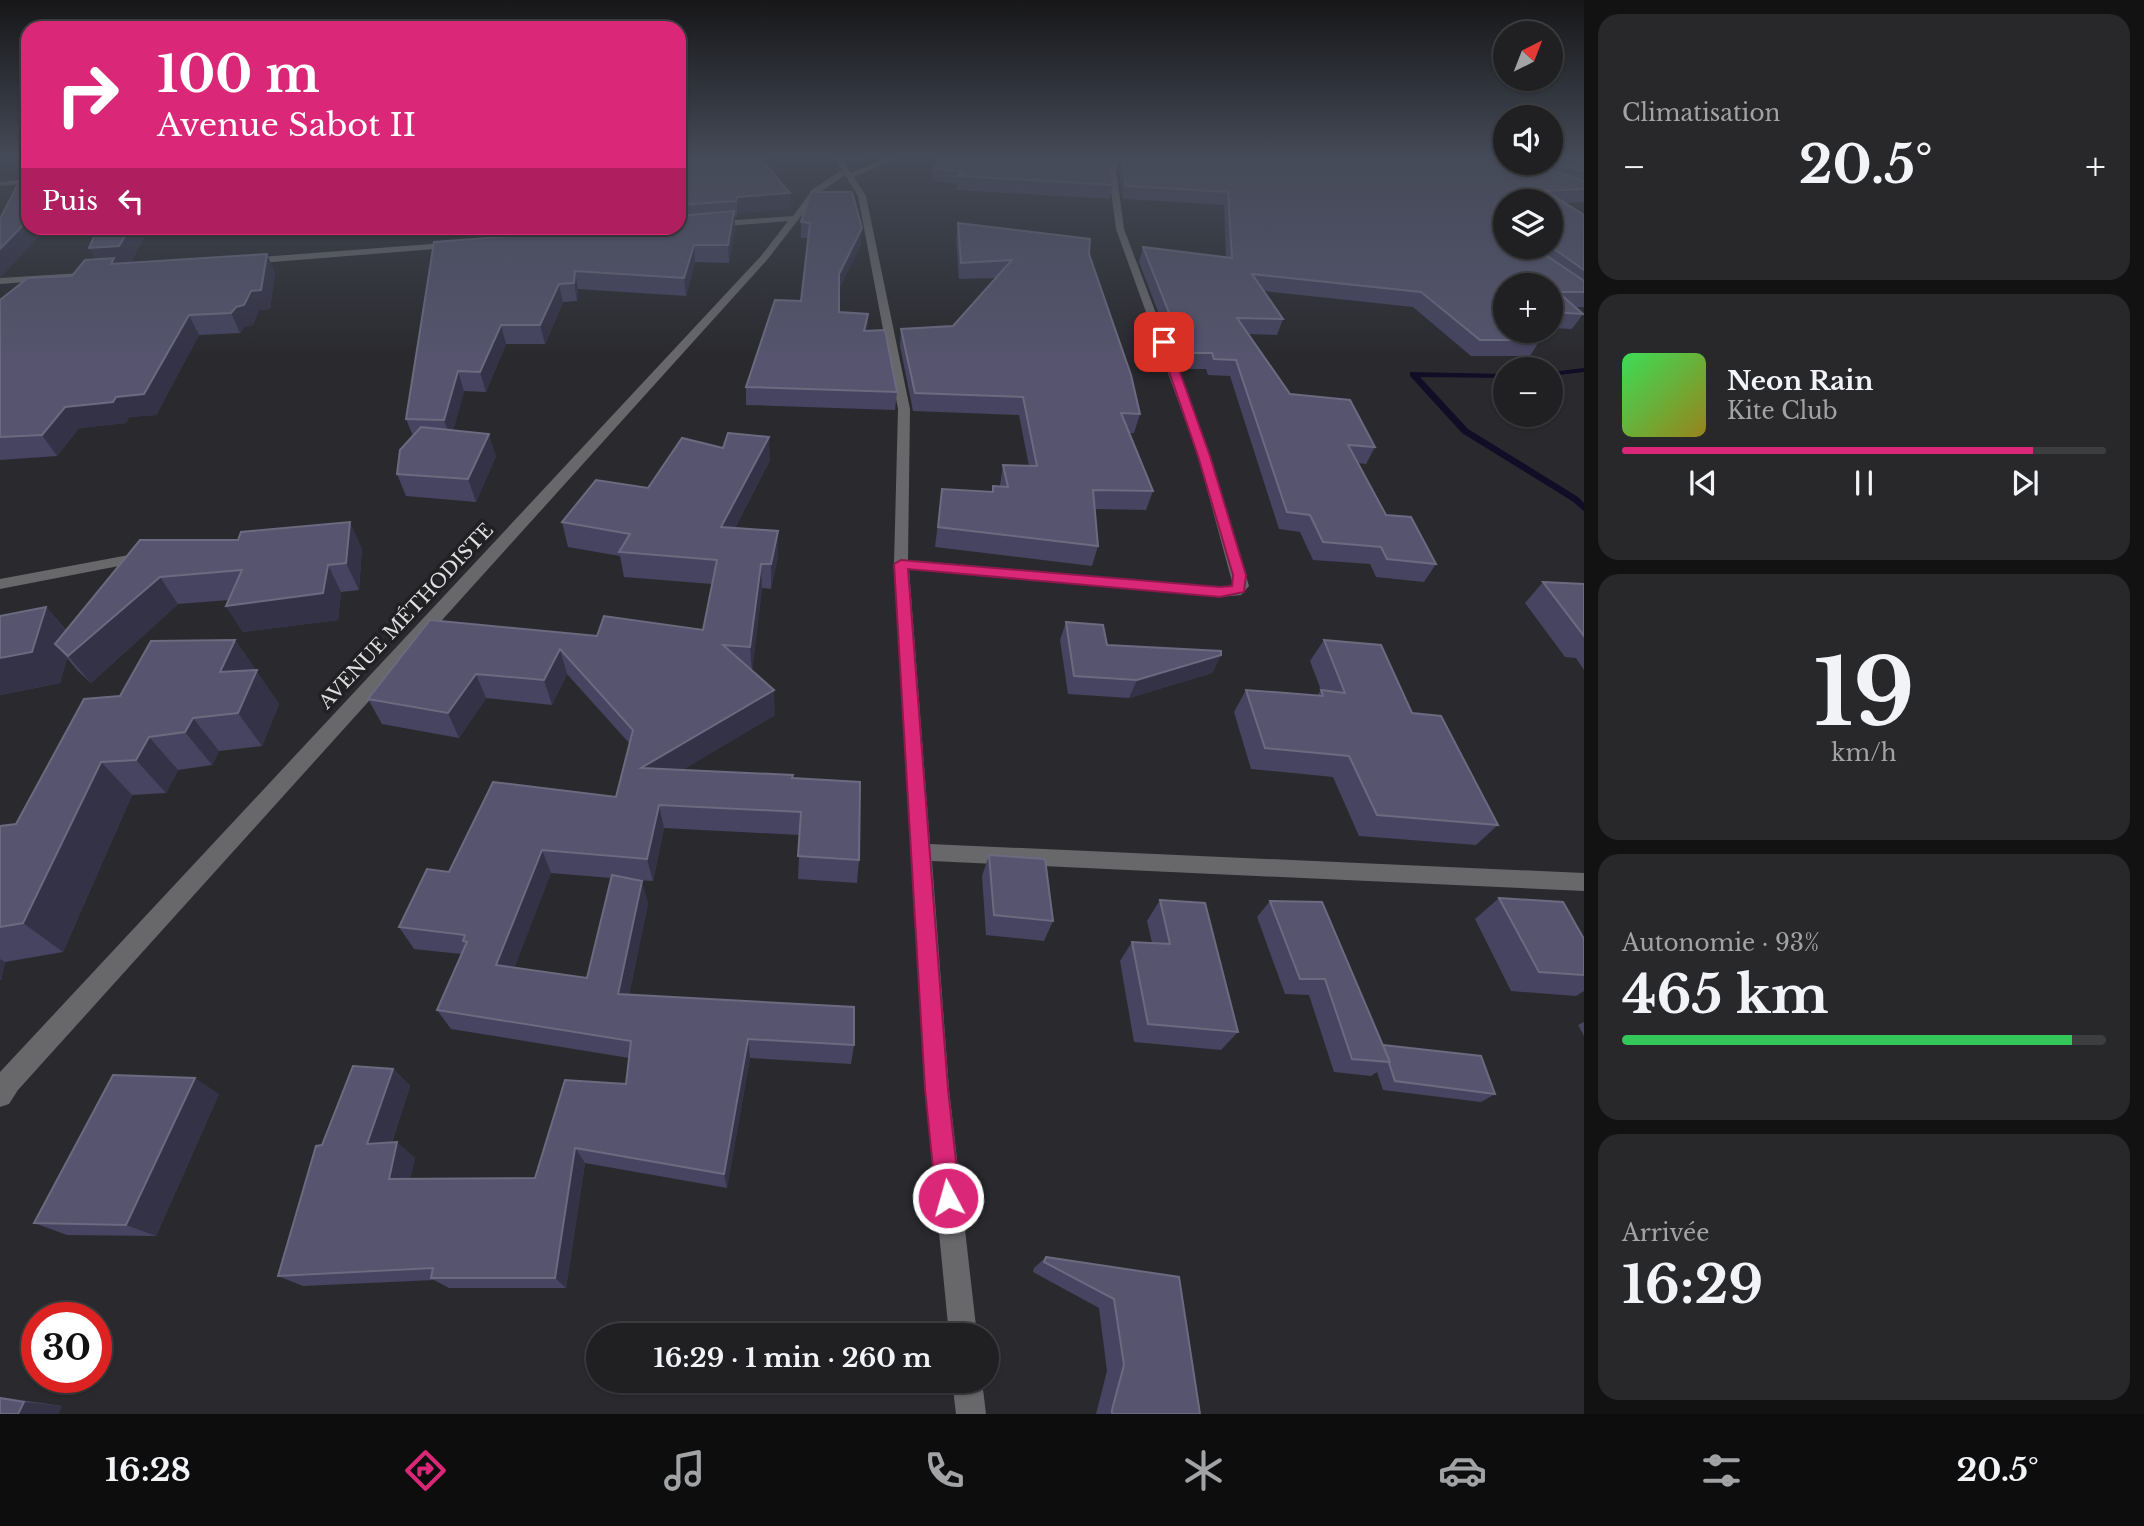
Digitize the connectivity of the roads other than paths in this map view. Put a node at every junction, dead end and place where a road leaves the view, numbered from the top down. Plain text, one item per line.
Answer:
1 (718, 224) edge
2 (789, 224) edge
3 (868, 224) edge
4 (1119, 224) edge
5 (686, 226) edge
6 (468, 244) edge
7 (234, 263) edge
8 (110, 272) edge
9 (0, 281) edge
10 (156, 555) edge
11 (901, 564) junction
12 (0, 584) edge
13 (921, 852) junction
14 (1584, 882) edge
15 (3, 1086) edge
16 (961, 1323) edge
17 (968, 1393) edge
18 (971, 1414) edge

1 - 5 street
2 - 15 street, AVENUE MÉTHODISTE
3 - 11 street
4 - 11 street
6 - 7 street
8 - 9 street
10 - 12 street
11 - 13 street
13 - 14 street
13 - 16 street
17 - 18 street

